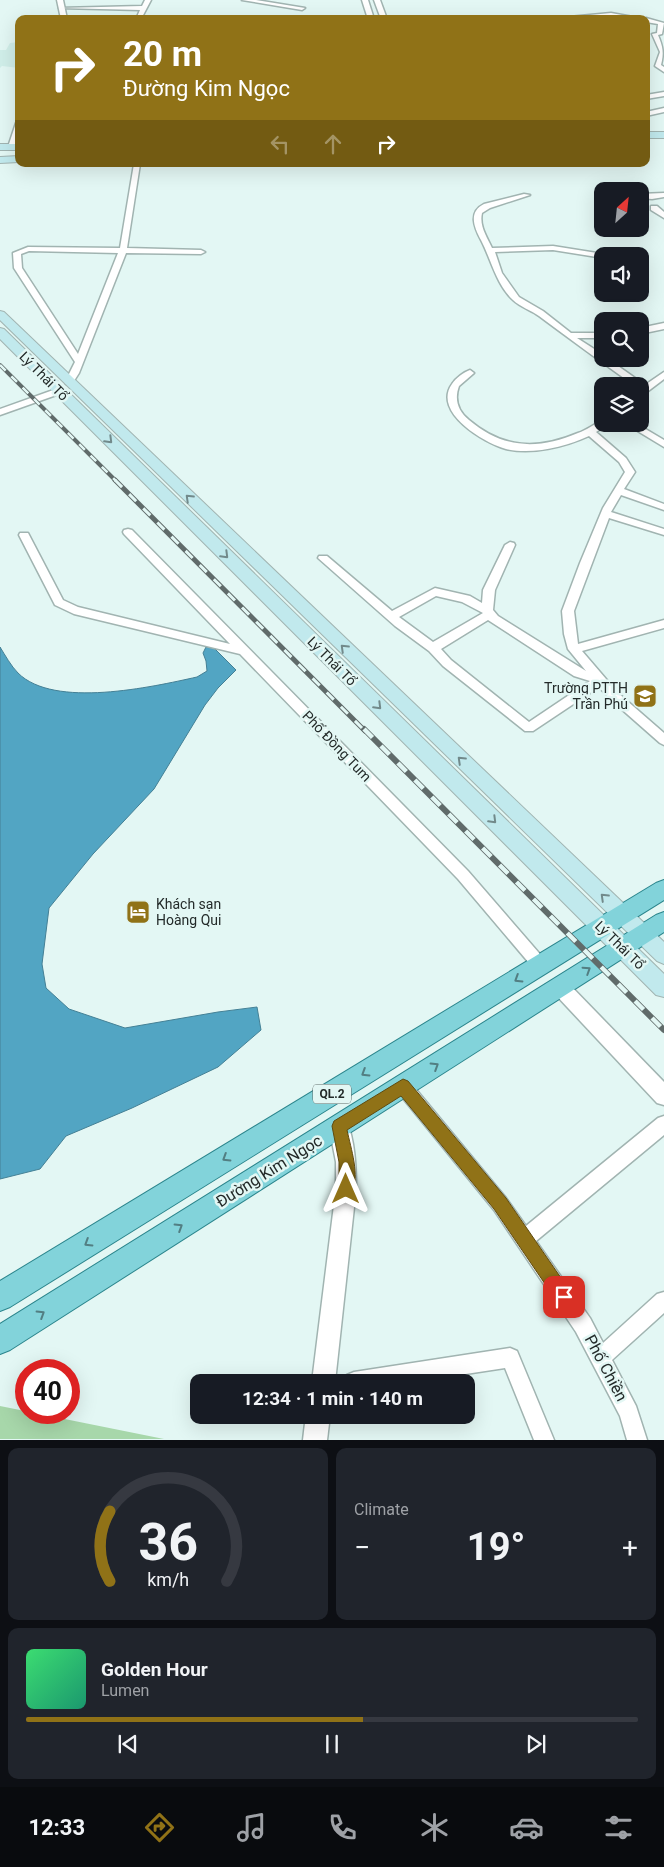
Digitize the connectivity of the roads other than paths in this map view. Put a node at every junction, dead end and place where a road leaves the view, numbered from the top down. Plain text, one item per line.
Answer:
1 (60, 0) edge
2 (148, 0) edge
3 (245, 0) edge
4 (306, 0) edge
5 (365, 0) edge
6 (377, 0) edge
7 (62, 8) junction
8 (145, 8) junction
9 (63, 15) edge
10 (141, 15) edge
11 (370, 15) edge
12 (383, 15) edge
13 (650, 21) edge
14 (659, 34) edge
15 (662, 45) edge
16 (664, 70) edge
17 (664, 94) edge
18 (650, 96) edge
19 (664, 110) edge
20 (650, 113) edge
21 (650, 135) edge
22 (664, 135) edge
23 (650, 141) edge
24 (664, 142) edge
25 (15, 148) edge
26 (0, 149) edge
27 (0, 158) edge
28 (15, 158) edge
29 (137, 167) edge
30 (526, 195) dead end
31 (664, 195) edge
32 (649, 197) edge
33 (654, 208) dead end
34 (664, 216) edge
35 (489, 250) junction
36 (123, 252) junction
37 (201, 252) dead end
38 (594, 255) edge
39 (2, 323) edge
40 (664, 326) edge
41 (649, 329) edge
42 (594, 334) edge
43 (569, 336) junction
44 (594, 352) edge
45 (79, 362) junction
46 (614, 367) edge
47 (470, 373) dead end
48 (664, 375) edge
49 (626, 377) edge
50 (649, 386) edge
51 (64, 387) junction
52 (0, 412) edge
53 (96, 418) junction
54 (594, 430) edge
55 (590, 432) junction
56 (644, 432) edge
57 (664, 444) edge
58 (619, 492) junction
59 (664, 507) edge
60 (606, 514) junction
61 (128, 532) dead end
62 (664, 532) edge
63 (24, 534) dead end
64 (510, 545) dead end
65 (322, 558) dead end
66 (488, 612) junction
67 (391, 616) junction
68 (664, 624) edge
69 (434, 648) junction
70 (574, 649) junction
71 (245, 652) junction
72 (600, 680) junction
73 (664, 740) edge
74 (664, 889) edge
75 (611, 921) junction
76 (664, 921) edge
77 (632, 941) junction
78 (664, 955) edge
79 (540, 965) junction
80 (560, 987) junction
81 (664, 988) edge
82 (403, 1086) junction
83 (664, 1096) edge
84 (664, 1124) edge
85 (339, 1126) junction
86 (524, 1239) junction
87 (0, 1298) edge
88 (664, 1301) edge
89 (0, 1340) edge
90 (600, 1358) junction
91 (324, 1374) edge
92 (406, 1374) edge
93 (317, 1424) edge
94 (315, 1440) edge
95 (544, 1440) edge
96 (637, 1440) edge

1 - 7 street
2 - 8 street
3 - 4 street
5 - 11 street
6 - 12 street
7 - 8 street
7 - 9 street
8 - 10 street
13 - 14 street
14 - 15 street
15 - 16 street
17 - 18 street
19 - 20 street
21 - 22 main road
23 - 24 main road
25 - 26 main road
27 - 28 main road
29 - 36 street
30 - 35 street
31 - 32 street
33 - 34 street
35 - 38 street
35 - 43 street
36 - 37 street
36 - 45 street
36 - 45 street
39 - 51 main road, Lý Thái Tổ
40 - 41 street
42 - 43 street
43 - 44 street
45 - 51 street
46 - 49 street
47 - 55 street
48 - 50 street
51 - 52 street
51 - 53 main road, Lý Thái Tổ
53 -> 75 main road, Lý Thái Tổ
75 -> 53 main road, Lý Thái Tổ
54 - 55 street
55 - 58 street
56 - 57 street
58 - 59 street
58 - 60 street
60 - 62 street
60 - 70 street
61 - 71 street, Phố Đồng Tum
63 - 71 street
64 - 66 street
65 - 67 street
66 - 67 street
66 - 69 street
66 - 72 street
67 - 69 street
68 - 70 street
69 - 72 street
70 - 72 street
71 - 79 street, Phố Đồng Tum
72 - 73 street
74 - 75 main road, QL.2
75 - 77 main road, Lý Thái Tổ
75 - 77 main road, Lý Thái Tổ
75 - 79 main road, QL.2
76 - 77 main road, Đường Kim Ngọc / QL.2
77 - 78 main road, Lý Thái Tổ
80 -> 77 main road, Đường Kim Ngọc / QL.2
77 - 81 main road, Lý Thái Tổ
79 -> 87 main road, QL.2
82 -> 80 main road, Đường Kim Ngọc / QL.2
80 - 83 street
82 - 85 main road, Đường Kim Ngọc / QL.2
82 - 86 street, Phố Chiền
84 - 86 street
89 -> 85 main road, Đường Kim Ngọc / QL.2
85 - 91 street
86 - 90 street, Phố Chiền
88 - 90 street
90 - 96 street, Phố Chiền
92 - 95 street
93 - 94 street

